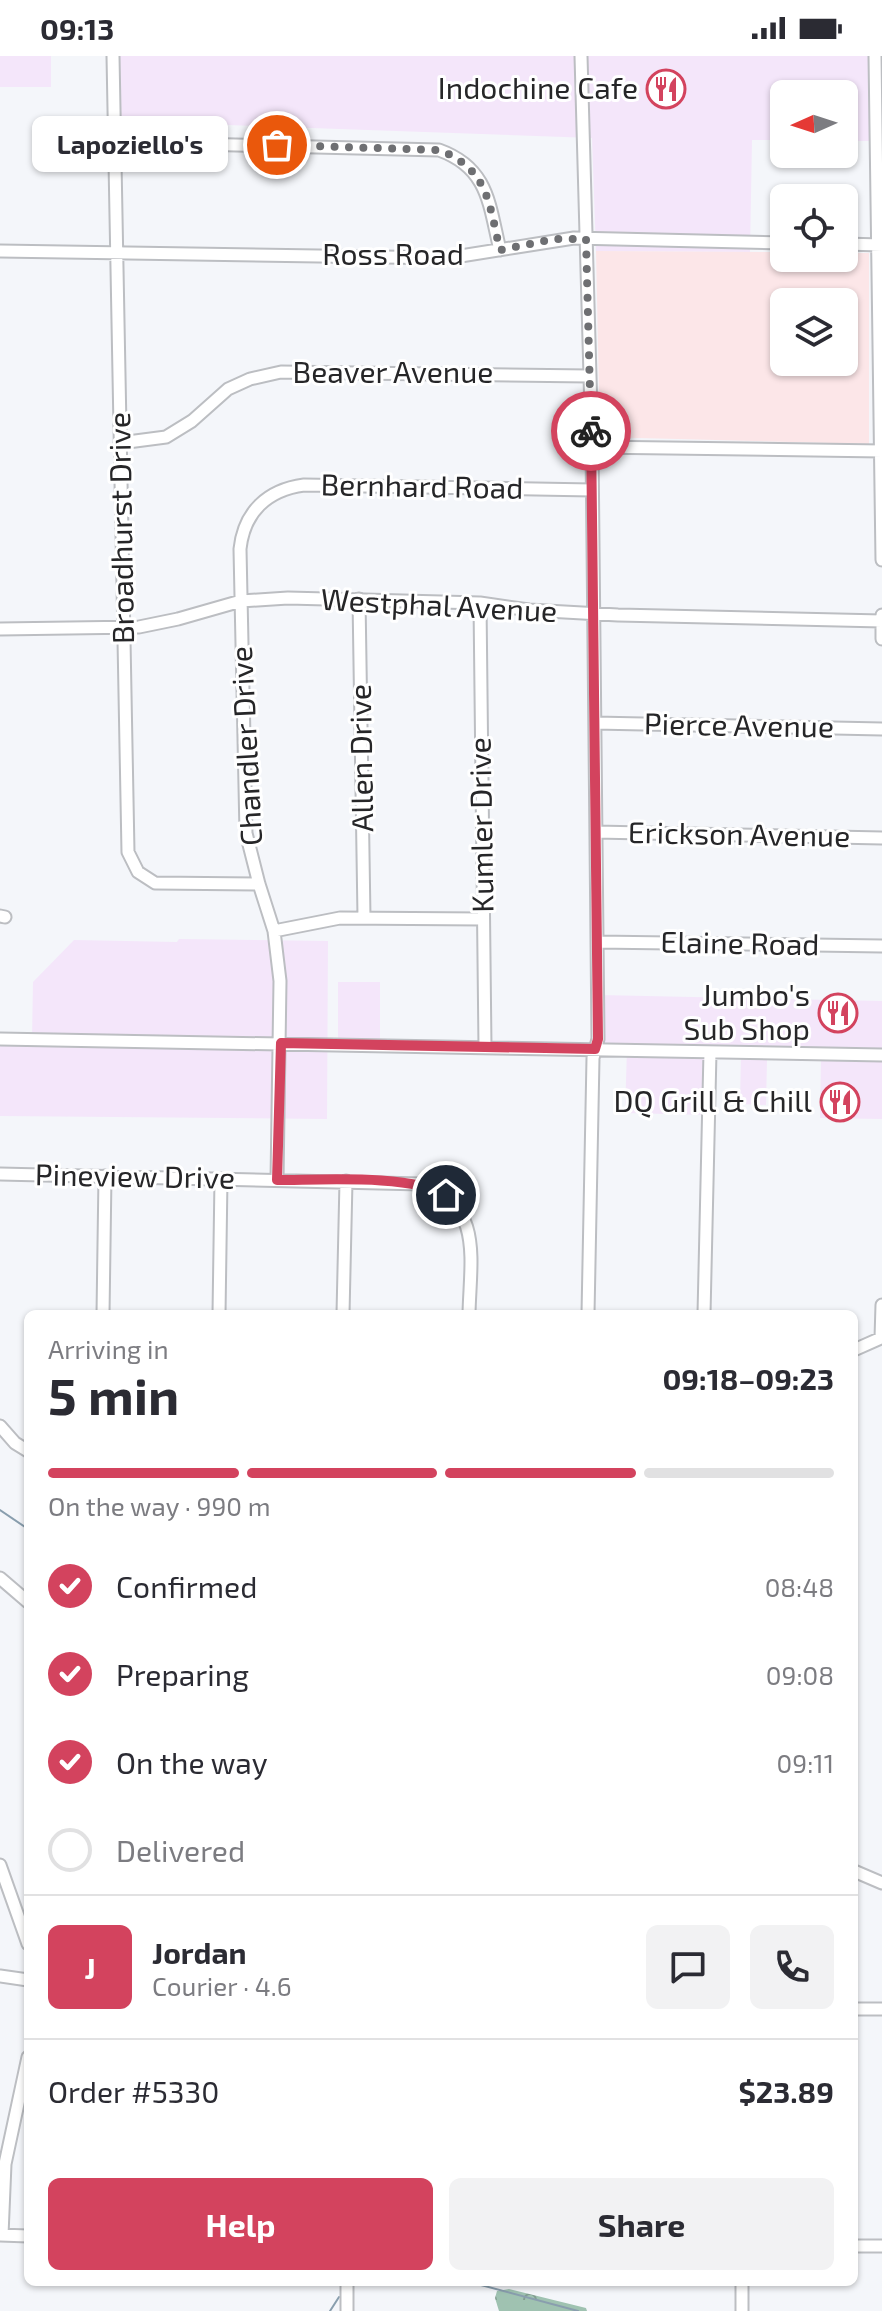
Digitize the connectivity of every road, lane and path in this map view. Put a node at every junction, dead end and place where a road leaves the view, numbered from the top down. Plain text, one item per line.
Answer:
1 (113, 56) edge
2 (581, 56) edge
3 (875, 56) edge
4 (115, 142) junction
5 (586, 239) junction
6 (770, 243) edge
7 (858, 244) edge
8 (879, 244) edge
9 (500, 250) junction
10 (0, 251) edge
11 (116, 252) junction
12 (589, 376) junction
13 (120, 443) junction
14 (592, 447) junction
15 (881, 451) edge
16 (592, 490) junction
17 (257, 506) joint
18 (882, 560) edge
19 (359, 599) junction
20 (241, 601) junction
21 (480, 603) junction
22 (594, 614) junction
23 (882, 614) edge
24 (882, 621) edge
25 (123, 628) junction
26 (0, 629) edge
27 (882, 639) edge
28 (595, 723) junction
29 (882, 729) edge
30 (596, 832) junction
31 (882, 838) edge
32 (259, 884) junction
33 (364, 917) junction
34 (483, 919) junction
35 (274, 931) junction
36 (597, 942) junction
37 (882, 946) edge
38 (0, 1039) edge
39 (281, 1043) junction
40 (485, 1047) junction
41 (595, 1049) junction
42 (710, 1052) junction
43 (882, 1055) edge
44 (0, 1174) edge
45 (105, 1176) junction
46 (221, 1179) junction
47 (277, 1180) junction
48 (346, 1181) junction
49 (882, 1305) edge
50 (103, 1310) edge
51 (219, 1310) edge
52 (343, 1310) edge
53 (469, 1310) edge
54 (588, 1310) edge
55 (704, 1310) edge
56 (882, 1338) edge
57 (858, 1348) edge
58 (0, 1426) edge
59 (24, 1449) edge
60 (0, 1578) edge
61 (24, 1599) edge
62 (0, 1865) edge
63 (858, 1873) edge
64 (882, 1883) edge
65 (24, 1933) edge
66 (0, 1976) edge
67 (24, 1979) edge
68 (858, 2009) edge
69 (882, 2009) edge
70 (24, 2076) edge
71 (1, 2235) edge
72 (24, 2236) edge
73 (858, 2246) edge
74 (882, 2246) edge
75 (347, 2286) edge
76 (742, 2286) edge
77 (347, 2311) edge
78 (742, 2311) edge

1 - 4 street, Broadhurst Drive
2 - 5 street
3 - 8 street
4 - 9 street
4 - 11 street, Broadhurst Drive
5 - 6 street, Ross Road
5 - 9 street, Ross Road
5 - 12 street
7 - 8 street
8 - 15 street
9 - 11 street, Ross Road
10 - 11 street, Ross Road
11 - 13 street, Broadhurst Drive
12 - 13 street, Beaver Avenue
12 - 14 street
13 - 25 street, Broadhurst Drive
14 - 15 street
14 - 16 street
15 - 18 street
16 - 17 street, Bernhard Road
16 - 22 street
17 - 20 street, Chandler Drive
19 - 20 street, Westphal Avenue
19 - 21 street, Westphal Avenue
19 - 33 street, Allen Drive
20 - 25 street, Westphal Avenue
20 - 32 street, Chandler Drive
21 - 22 street, Westphal Avenue
21 - 34 street, Kumler Drive
22 - 24 street, Westphal Avenue
22 - 28 street
23 - 24 street
24 - 27 street
25 - 26 street, Westphal Avenue
25 - 32 street, Broadhurst Drive
28 - 29 street, Pierce Avenue
28 - 30 street
30 - 31 street, Erickson Avenue
30 - 36 street
32 - 35 street, Chandler Drive
33 - 34 street
33 - 35 street
34 - 40 street, Kumler Drive
35 - 39 street, Chandler Drive
36 - 37 street, Elaine Road
36 - 41 street
38 - 39 street
39 - 40 street
39 - 47 street, Chandler Drive
40 - 41 street
41 - 42 street
41 - 54 street
42 - 43 street
42 - 55 street
44 - 45 street, Pineview Drive
45 - 46 street, Pineview Drive
45 - 50 street
46 - 47 street, Pineview Drive
46 - 51 street
47 - 48 street, Pineview Drive
48 - 52 street
48 - 53 street, Pineview Drive
49 - 56 street
56 - 57 street
58 - 59 street
60 - 61 street
62 - 65 street
63 - 64 street
66 - 67 street
68 - 69 street
70 - 71 street
71 - 72 street
73 - 74 street
75 - 77 street
76 - 78 street

